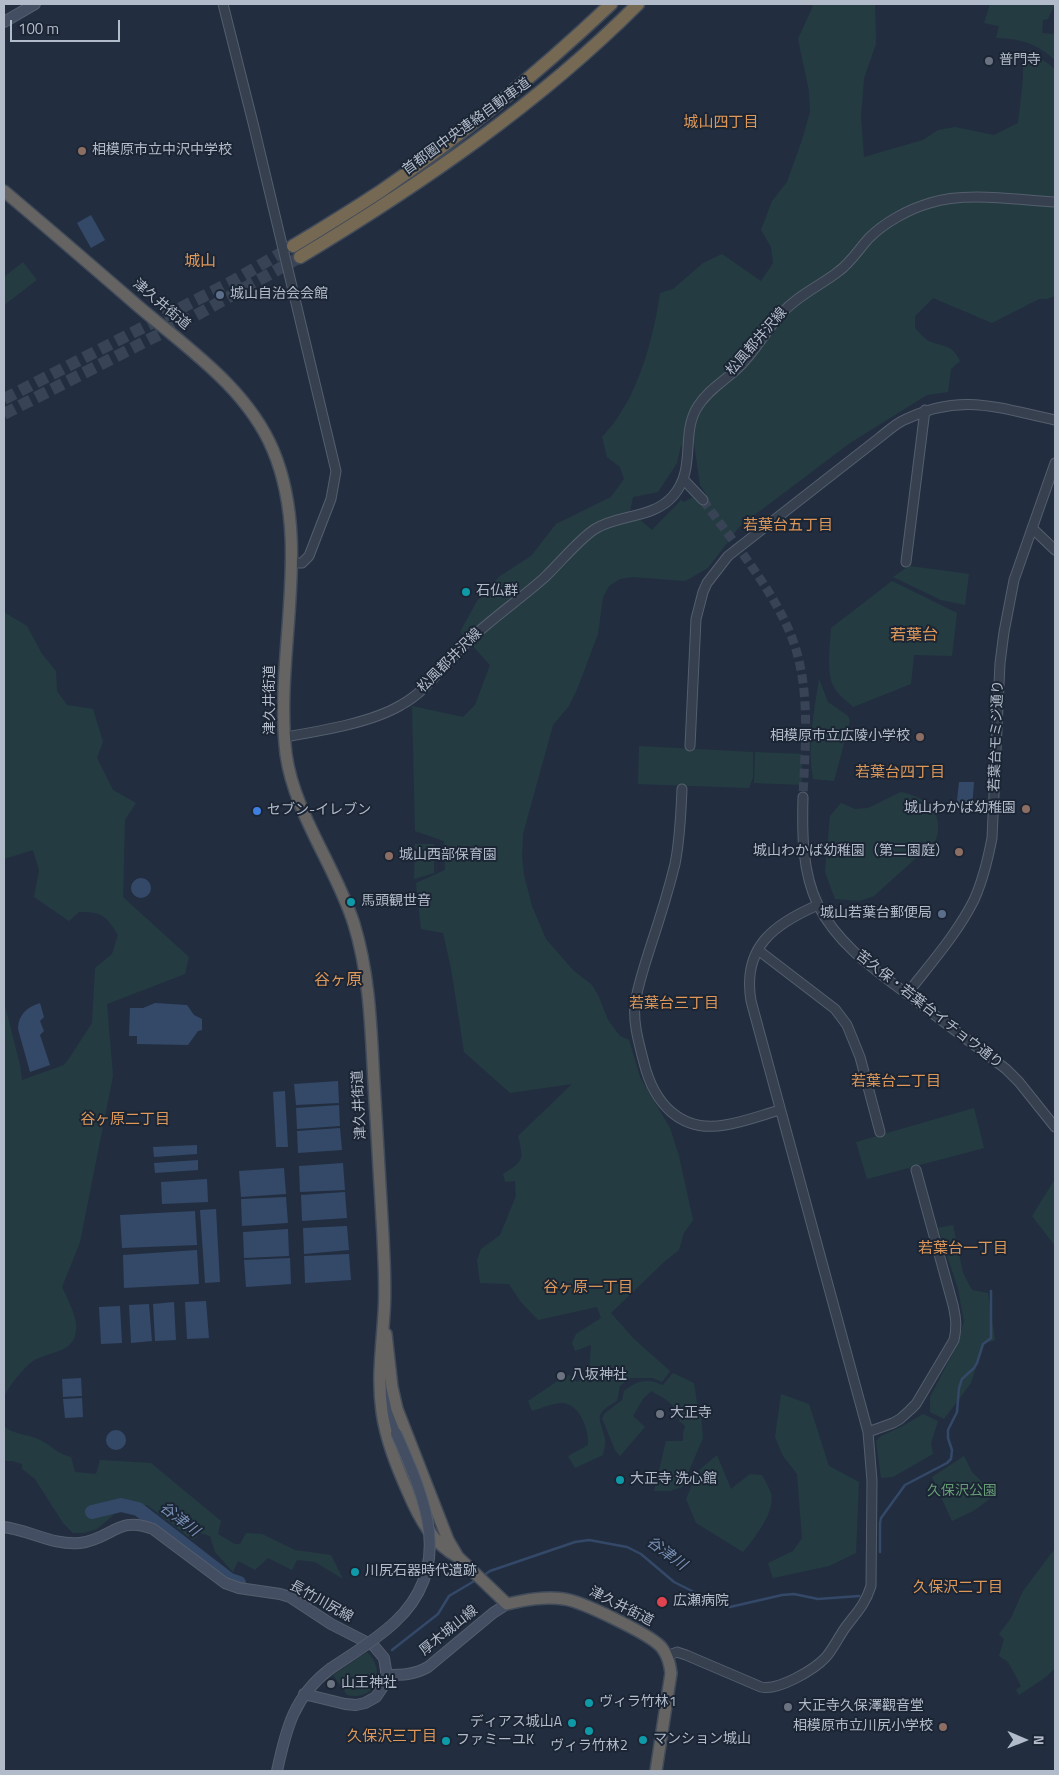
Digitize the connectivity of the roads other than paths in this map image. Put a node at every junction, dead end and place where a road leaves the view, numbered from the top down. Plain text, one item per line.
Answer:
1 (34, 4) edge
2 (223, 4) edge
3 (611, 4) edge
4 (638, 4) edge
5 (4, 22) edge
6 (4, 191) edge
7 (1055, 202) edge
8 (294, 246) tunnel mouth
9 (300, 257) tunnel mouth
10 (926, 410) junction
11 (1055, 420) edge
12 (1055, 463) edge
13 (684, 480) junction
14 (703, 500) tunnel mouth
15 (1032, 528) junction
16 (1055, 550) edge
17 (906, 562) dead end
18 (290, 563) junction
19 (285, 737) junction
20 (690, 746) dead end
21 (682, 789) dead end
22 (803, 797) tunnel mouth
23 (818, 904) junction
24 (758, 950) junction
25 (907, 994) junction
26 (780, 1110) junction
27 (1055, 1127) edge
28 (880, 1132) dead end
29 (916, 1170) dead end
30 (384, 1312) junction
31 (868, 1432) junction
32 (440, 1520) junction
33 (4, 1527) edge
34 (427, 1529) junction
35 (458, 1557) junction
36 (507, 1604) junction
37 (667, 1656) junction
38 (386, 1675) junction
39 (304, 1694) junction
40 (277, 1771) edge
41 (656, 1771) edge

1 - 5 main road
2 - 18 street
3 - 8 highway, 首都圏中央連絡自動車道
4 - 9 highway, 首都圏中央連絡自動車道
6 - 18 highway, 津久井街道
7 - 13 street, 松風都井沢線
10 - 11 street
10 - 17 street
10 - 20 street
12 - 15 street, 若葉台モミジ通り
13 - 14 street
13 - 19 street, 松風都井沢線
15 - 16 street
15 - 25 street, 若葉台モミジ通り
18 - 19 highway, 津久井街道
19 - 30 highway, 津久井街道
21 - 26 street
22 - 23 street, 苦久保・若葉台イチョウ通り
23 - 24 street
23 - 25 street, 苦久保・若葉台イチョウ通り
24 - 26 street
24 - 28 street
25 - 27 street, 苦久保・若葉台イチョウ通り
26 - 31 street
29 - 31 street
30 - 32 highway, 津久井街道
30 - 34 highway, 津久井街道
30 - 39 main road, bridge
31 - 37 street
32 - 34 highway
32 - 35 highway, 津久井街道
33 - 38 main road, 長竹川尻線
34 - 35 highway, 津久井街道
35 - 36 highway, 津久井街道
36 - 37 highway, 津久井街道
36 - 38 main road, 厚木城山線
37 - 41 highway
38 - 39 main road
39 - 40 main road

